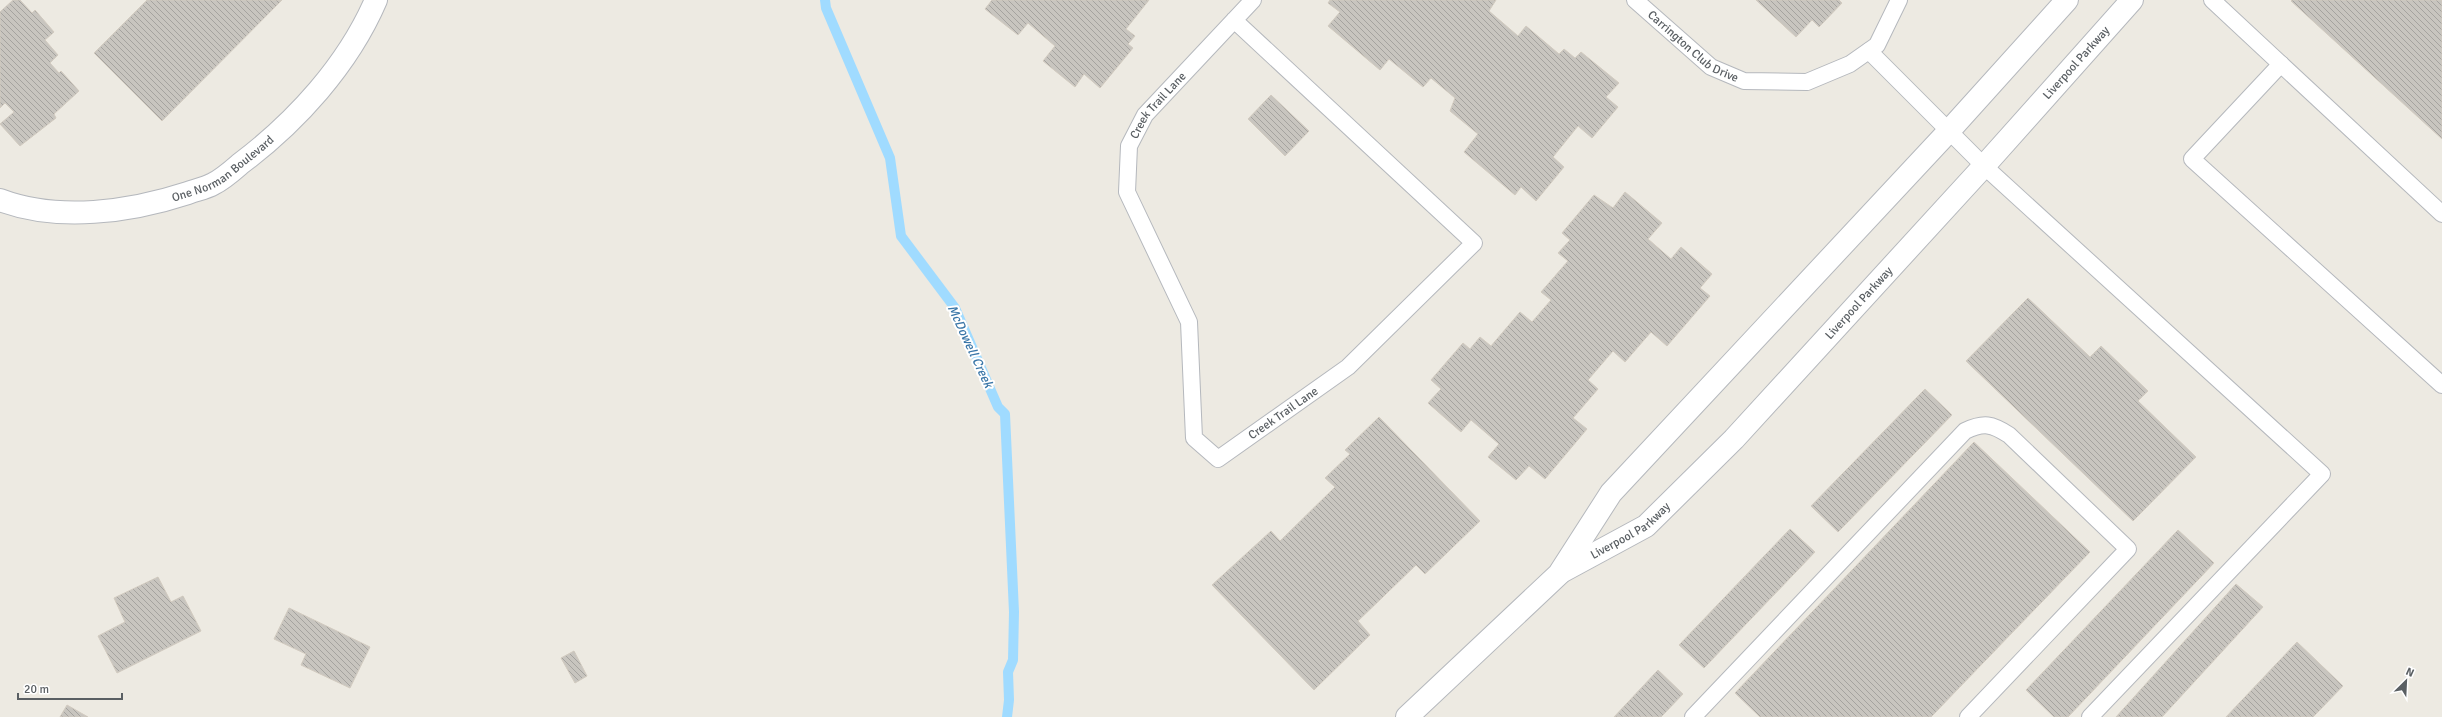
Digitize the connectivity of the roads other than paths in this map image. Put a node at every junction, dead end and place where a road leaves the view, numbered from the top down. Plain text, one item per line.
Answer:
1 (376, 0) edge
2 (1252, 0) edge
3 (1635, 0) edge
4 (1899, 0) edge
5 (2067, 0) edge
6 (2132, 0) edge
7 (2212, 0) edge
8 (1234, 20) junction
9 (1868, 51) junction
10 (2281, 64) junction
11 (1948, 132) junction
12 (1984, 166) junction
13 (0, 200) edge
14 (2442, 214) edge
15 (2442, 385) edge
16 (1558, 574) junction
17 (1407, 717) edge
18 (1693, 717) edge
19 (1968, 717) edge
20 (2090, 717) edge

1 - 13 street, One Norman Boulevard
2 - 8 lane, Creek Trail Lane
3 - 9 lane, Carrington Club Drive
4 - 9 lane, Carrington Club Drive
5 - 11 street, Liverpool Parkway
6 - 12 street, Liverpool Parkway
7 - 10 lane
8 - 8 lane, Creek Trail Lane
9 - 11 lane
10 - 14 lane
10 - 15 lane
11 - 12 lane
11 - 16 street, Liverpool Parkway
12 - 16 street, Liverpool Parkway
12 - 20 lane
16 - 17 street, Liverpool Parkway
18 - 19 lane

